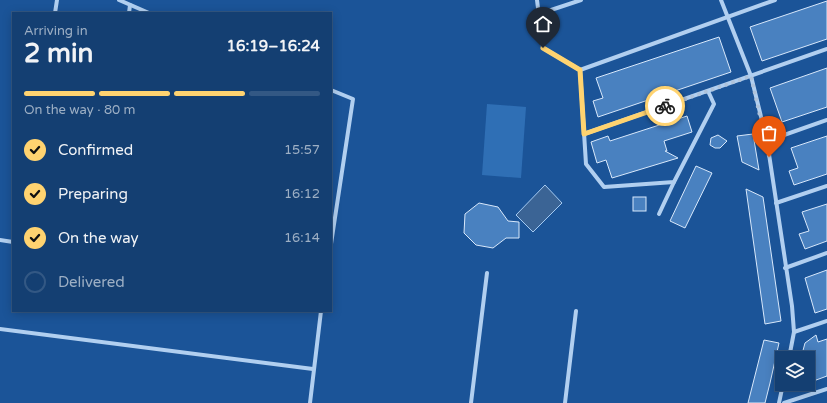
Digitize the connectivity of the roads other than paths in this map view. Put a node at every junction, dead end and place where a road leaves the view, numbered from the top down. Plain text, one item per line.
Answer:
1 (57, 0) edge
2 (119, 0) edge
3 (537, 0) edge
4 (581, 0) edge
5 (721, 0) edge
6 (775, 0) edge
7 (130, 5) junction
8 (55, 12) edge
9 (129, 12) edge
10 (147, 12) edge
11 (539, 14) junction
12 (727, 16) junction
13 (827, 50) edge
14 (580, 70) junction
15 (751, 76) junction
16 (332, 90) edge
17 (708, 91) junction
18 (827, 120) edge
19 (584, 134) junction
20 (767, 141) junction
21 (674, 182) junction
22 (827, 186) edge
23 (776, 203) junction
24 (659, 214) dead end
25 (332, 237) edge
26 (0, 240) edge
27 (12, 242) edge
28 (827, 253) edge
29 (785, 268) junction
30 (487, 273) dead end
31 (576, 311) dead end
32 (321, 312) edge
33 (827, 321) edge
34 (0, 329) edge
35 (794, 332) junction
36 (790, 351) edge
37 (314, 369) junction
38 (827, 389) edge
39 (782, 391) edge
40 (310, 403) edge
41 (471, 403) edge
42 (565, 403) edge
43 (779, 403) edge
44 (784, 403) edge

1 - 8 street
2 - 7 street
3 - 11 street
4 - 11 street
5 - 12 street
6 - 12 street
7 - 9 street
7 - 10 street
11 - 14 street
12 - 14 street
12 - 15 street
13 - 15 street
14 - 19 street
15 - 17 street
15 - 20 street
16 - 25 street
17 - 19 street
17 - 21 street
18 - 20 street
19 - 21 street
20 - 23 street
21 - 24 street
22 - 23 street
23 - 29 street
26 - 27 street
28 - 29 street
29 - 35 street
30 - 41 street
31 - 42 street
32 - 37 street
33 - 35 street
34 - 37 street
35 - 36 street
37 - 40 street
38 - 44 street
39 - 43 street

